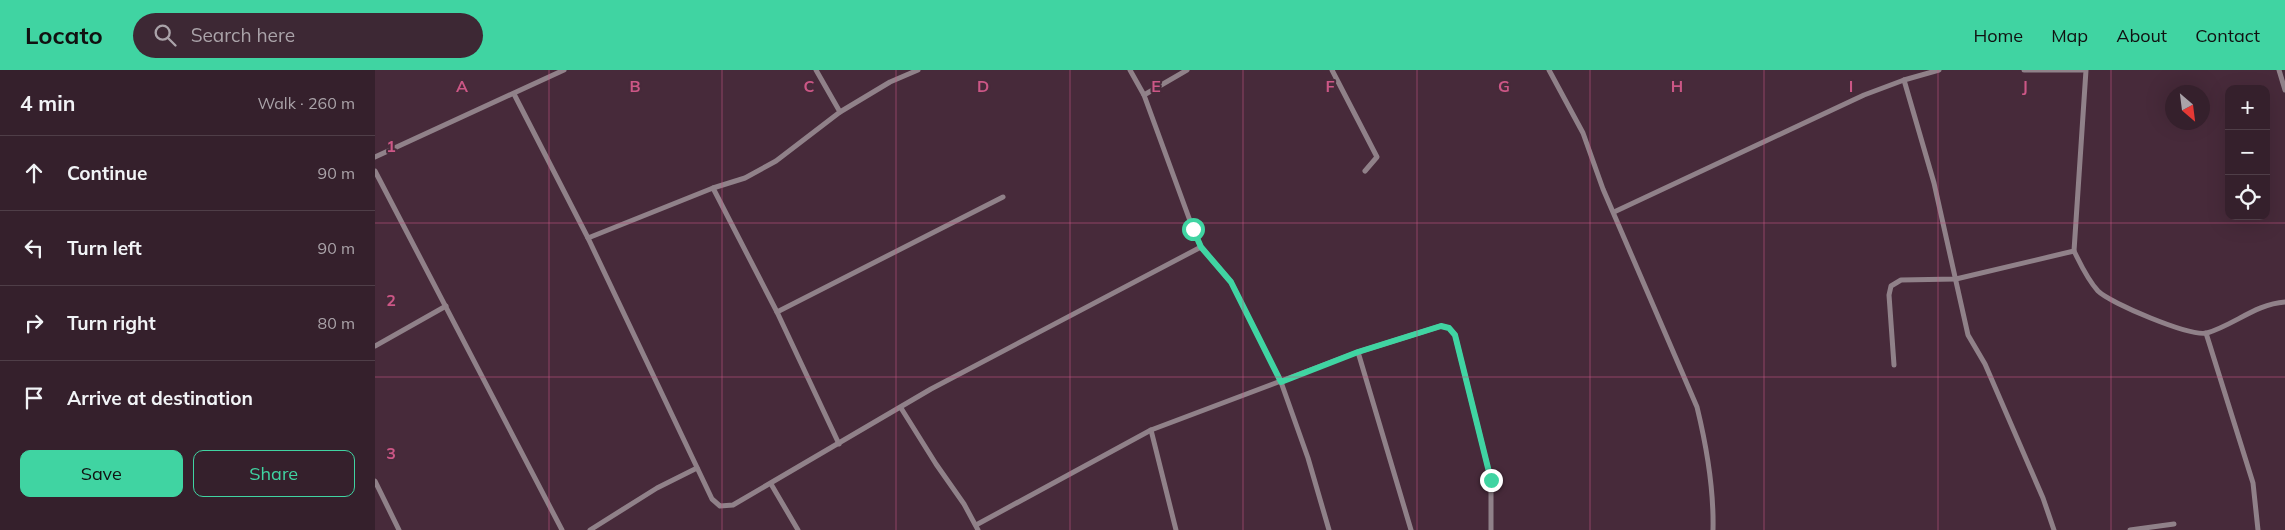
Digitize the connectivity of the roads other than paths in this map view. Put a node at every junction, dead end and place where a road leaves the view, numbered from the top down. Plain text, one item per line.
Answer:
1 (564, 70) edge
2 (816, 70) edge
3 (918, 70) edge
4 (1130, 70) edge
5 (1187, 70) edge
6 (1332, 70) edge
7 (1549, 70) edge
8 (1939, 70) edge
9 (2024, 70) edge
10 (2084, 70) edge
11 (2279, 70) edge
12 (2048, 71) edge
13 (1904, 80) junction
14 (2285, 90) edge
15 (515, 94) junction
16 (1144, 95) junction
17 (840, 112) junction
18 (375, 157) edge
19 (375, 171) edge
20 (1365, 171) dead end
21 (713, 188) junction
22 (1003, 197) dead end
23 (1614, 212) junction
24 (588, 238) junction
25 (1201, 247) junction
26 (2074, 251) junction
27 (1956, 279) junction
28 (2285, 302) edge
29 (446, 306) junction
30 (777, 312) junction
31 (2206, 333) junction
32 (375, 346) edge
33 (1358, 352) junction
34 (1895, 365) dead end
35 (1281, 382) junction
36 (901, 408) junction
37 (1151, 430) junction
38 (839, 444) junction
39 (697, 468) junction
40 (375, 481) edge
41 (771, 484) junction
42 (2173, 524) dead end
43 (977, 527) edge
44 (399, 530) edge
45 (563, 530) edge
46 (589, 530) edge
47 (798, 530) edge
48 (1176, 530) edge
49 (1329, 530) edge
50 (1411, 530) edge
51 (1491, 530) edge
52 (1713, 530) edge
53 (2054, 530) edge
54 (2131, 530) edge
55 (2258, 530) edge

1 - 15 street
2 - 17 street
3 - 17 street
4 - 16 street
5 - 16 street
6 - 20 street
7 - 23 street
8 - 13 street
9 - 12 street
10 - 12 street
10 - 26 street
11 - 14 street
13 - 23 street
13 - 27 street
15 - 18 street
15 - 24 street
16 - 25 street
17 - 21 street
19 - 29 street
21 - 24 street
21 - 30 street
22 - 30 street
23 - 52 street
24 - 39 street
25 - 35 street
25 - 36 street
26 - 27 street
26 - 31 street
27 - 34 street
27 - 53 street
28 - 31 street
29 - 32 street
29 - 45 street
30 - 38 street
31 - 55 street
33 - 35 street
33 - 50 street
33 - 51 street
35 - 37 street
35 - 49 street
36 - 38 street
36 - 43 street
37 - 43 street
37 - 48 street
38 - 41 street
39 - 41 street
39 - 46 street
40 - 44 street
41 - 47 street
42 - 54 street

